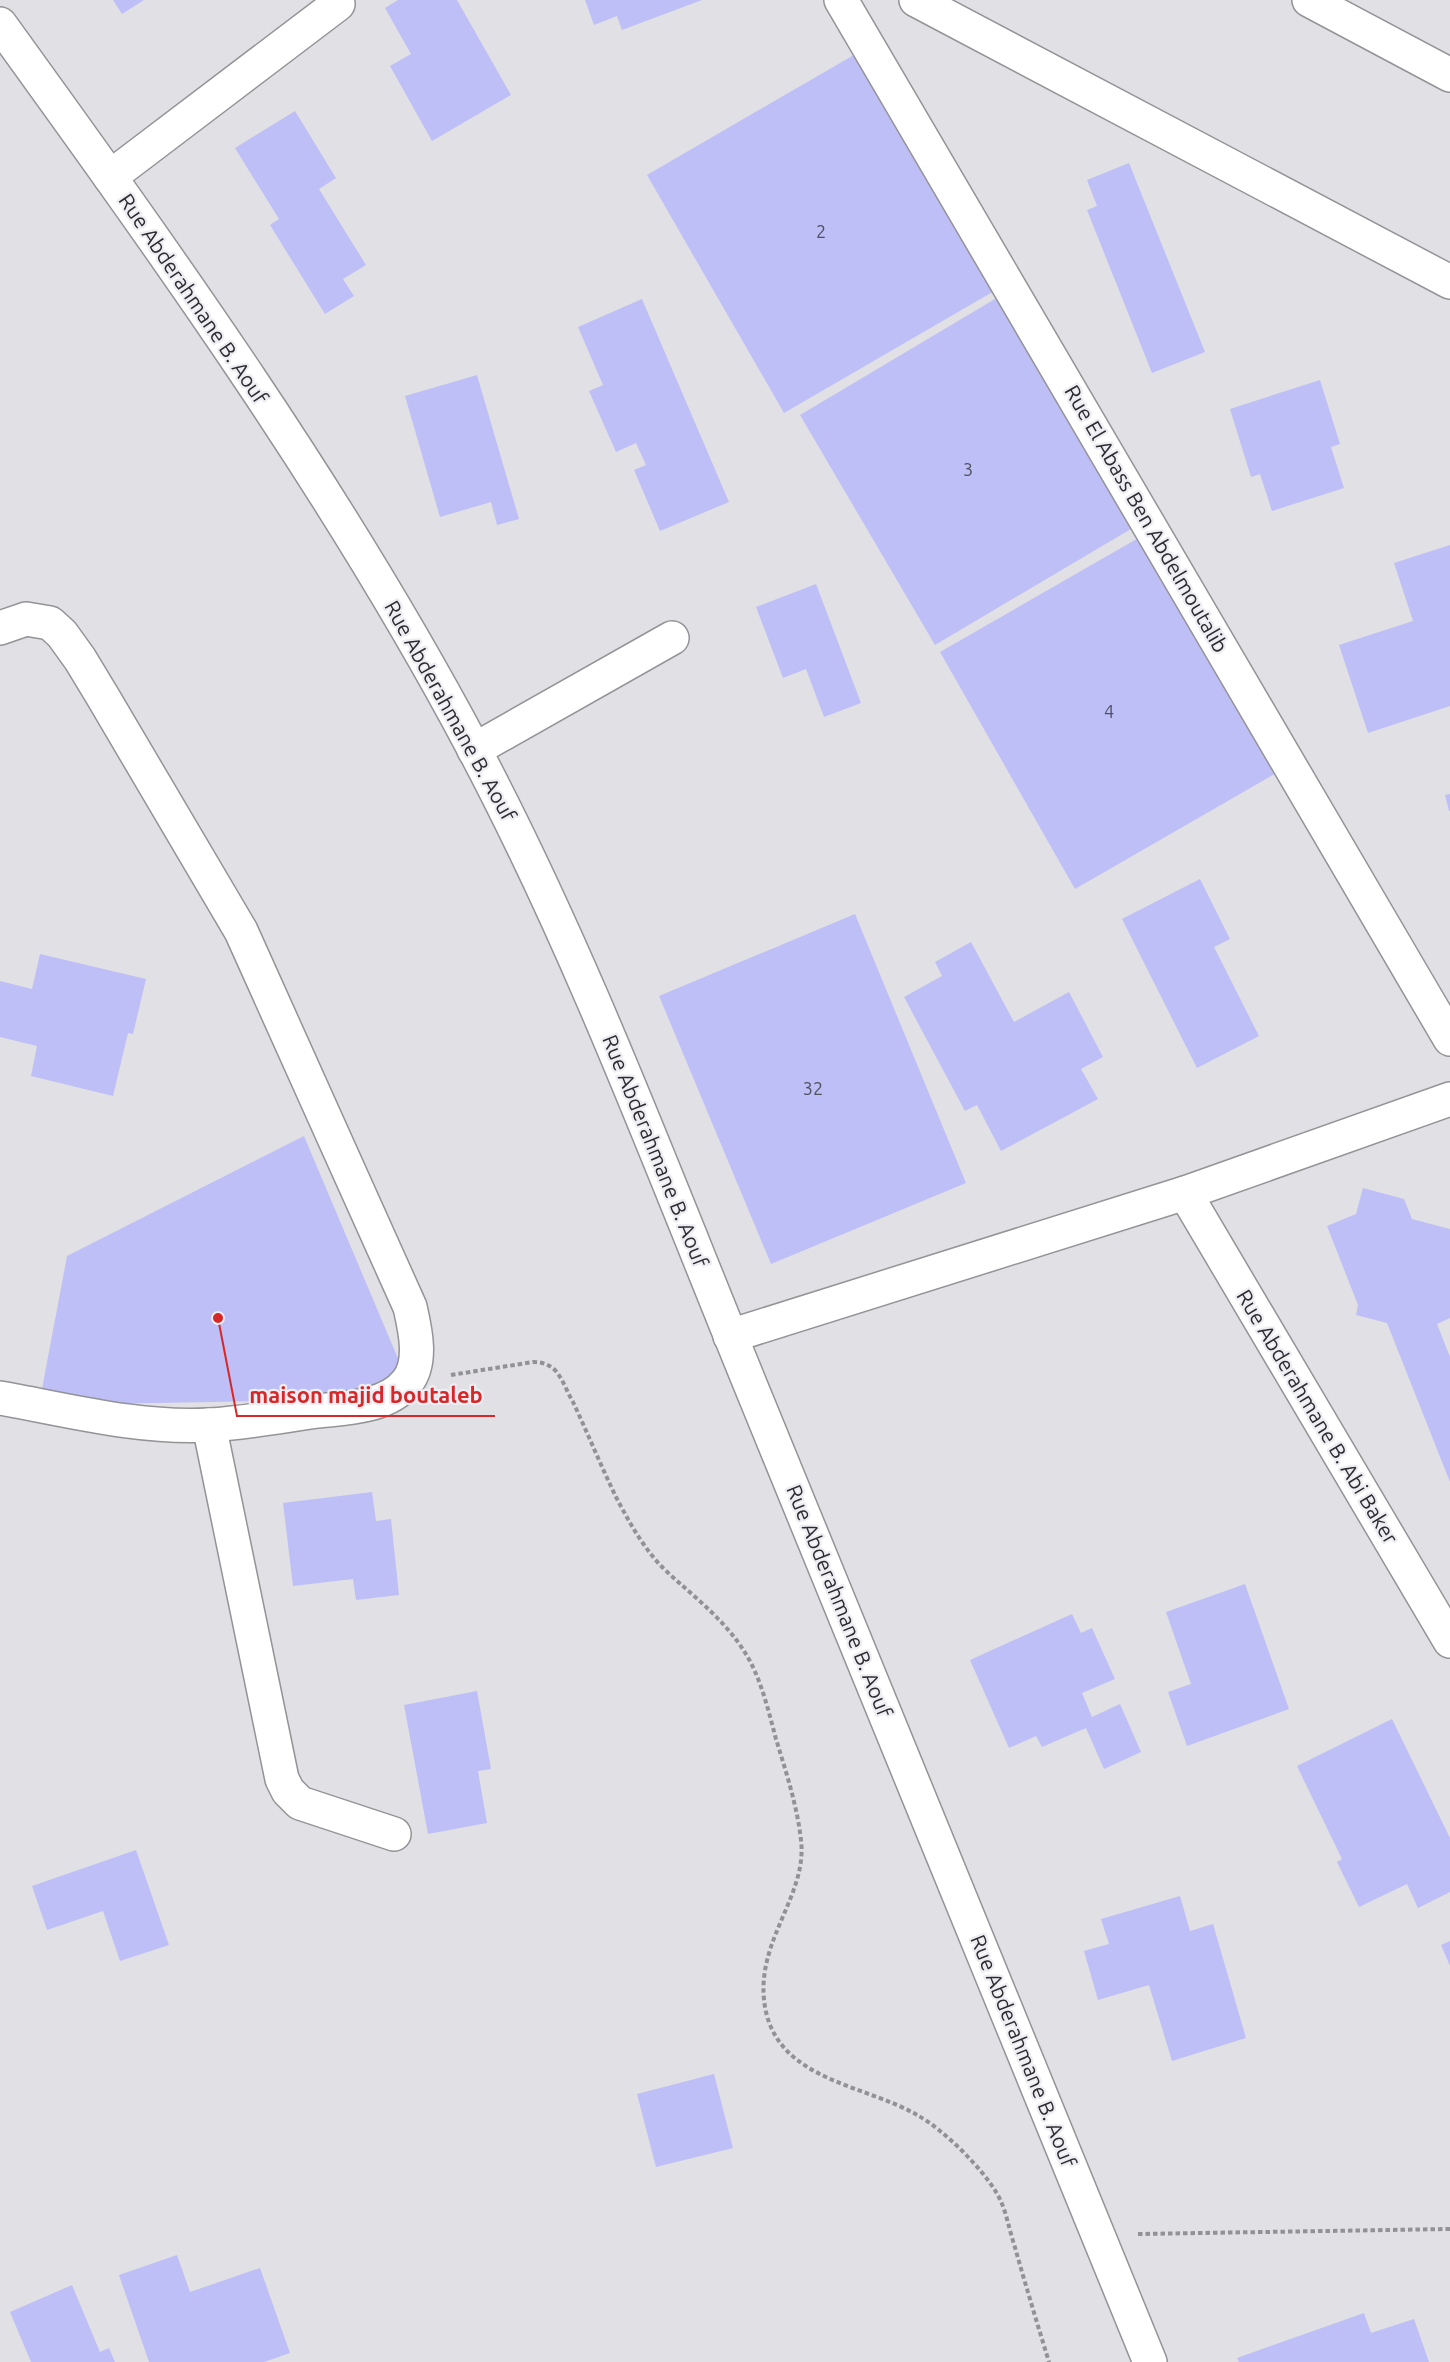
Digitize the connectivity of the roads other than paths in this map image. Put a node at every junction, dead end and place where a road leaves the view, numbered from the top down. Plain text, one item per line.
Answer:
1 (841, 0) edge
2 (916, 0) edge
3 (1309, 0) edge
4 (338, 4) dead end
5 (0, 24) edge
6 (1450, 75) edge
7 (111, 177) junction
8 (1450, 282) edge
9 (0, 628) edge
10 (672, 638) dead end
11 (474, 750) junction
12 (1450, 1039) edge
13 (1450, 1099) edge
14 (1185, 1193) junction
15 (730, 1336) junction
16 (0, 1398) edge
17 (209, 1425) junction
18 (1450, 1641) edge
19 (394, 1834) dead end
20 (1150, 2362) edge

1 - 12 street, Rue El Abass Ben Abdelmoutalib
2 - 8 street
3 - 6 street
4 - 7 street
5 - 7 street, Rue Abderahmane B. Aouf
7 - 11 street, Rue Abderahmane B. Aouf
9 - 17 street
10 - 11 street
11 - 15 street, Rue Abderahmane B. Aouf
13 - 14 street
14 - 15 street
14 - 18 street, Rue Abderahmane B. Abi Baker
15 - 20 street, Rue Abderahmane B. Aouf
16 - 17 street
17 - 19 street

